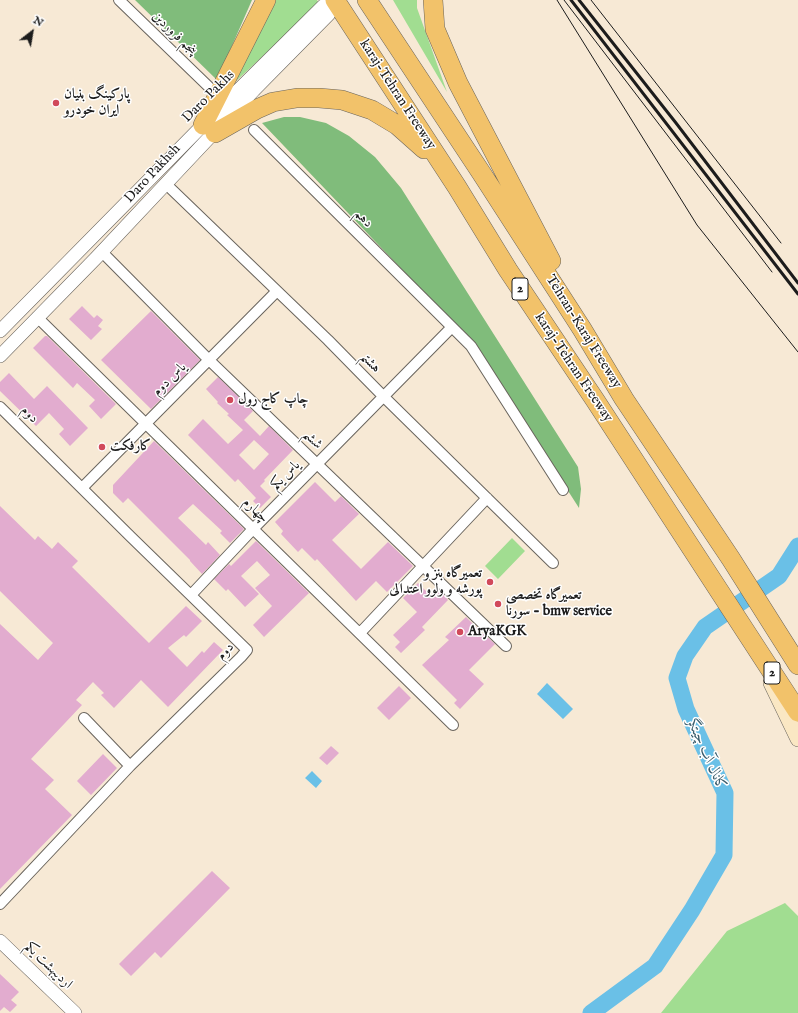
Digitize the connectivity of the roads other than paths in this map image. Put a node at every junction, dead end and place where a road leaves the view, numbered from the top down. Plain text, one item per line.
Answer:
1 (119, 0) edge
2 (266, 0) edge
3 (367, 0) edge
4 (433, 0) edge
5 (329, 7) edge
6 (210, 88) dead end
7 (209, 129) junction
8 (254, 130) dead end
9 (166, 184) junction
10 (457, 187) junction
11 (102, 252) junction
12 (277, 291) junction
13 (37, 317) junction
14 (452, 327) junction
15 (582, 329) junction
16 (0, 331) edge
17 (0, 356) edge
18 (209, 360) junction
19 (383, 396) junction
20 (0, 407) edge
21 (146, 424) junction
22 (317, 464) junction
23 (82, 488) junction
24 (562, 490) dead end
25 (487, 498) junction
26 (253, 529) junction
27 (553, 563) dead end
28 (423, 566) junction
29 (191, 595) junction
30 (360, 633) junction
31 (747, 634) junction
32 (506, 646) dead end
33 (798, 665) edge
34 (798, 712) edge
35 (84, 718) dead end
36 (453, 725) dead end
37 (798, 739) edge
38 (130, 766) junction
39 (0, 904) edge
40 (0, 941) edge
41 (75, 1013) edge

1 - 6 street, پنجم فروردین
2 - 7 highway
3 - 15 highway, Tehran-Karaj Freeway / 2
4 - 15 highway
5 - 7 street, Daro Pakhs
5 - 10 highway, karaj-Tehran Freeway / 2
7 - 9 street, Daro Pakhsh
7 - 10 highway
7 - 16 street, Daro Pakhs
8 - 14 street, دهم
9 - 11 street, Daro Pakhsh
9 - 12 street, هشتم
10 - 31 highway, karaj-Tehran Freeway / 2
11 - 13 street, Daro Pakhsh
11 - 18 street, ششم
12 - 18 street, یاس دوم
12 - 19 street, هشتم
13 - 17 street, Daro Pakhsh
13 - 21 street, چهارم
14 - 19 street, یاس یکم
14 - 24 street, دهم
15 - 33 highway, Tehran-Karaj Freeway / 2
18 - 21 street, یاس دوم
18 - 22 street, ششم
19 - 22 street, یاس یکم
19 - 25 street, هشتم
20 - 23 street, دوم
21 - 23 street, یاس دوم
21 - 26 street, چهارم
22 - 26 street, یاس یکم
22 - 28 street, ششم
23 - 29 street, دوم
25 - 27 street, هشتم
25 - 28 street
26 - 29 street, یاس یکم
26 - 30 street, چهارم
28 - 30 street
28 - 32 street, ششم
29 - 38 street, دوم
30 - 36 street, چهارم
31 - 34 highway, 2
31 - 37 main road
35 - 38 street
38 - 39 street, دوم
40 - 41 street, اردیبهشت یکم

